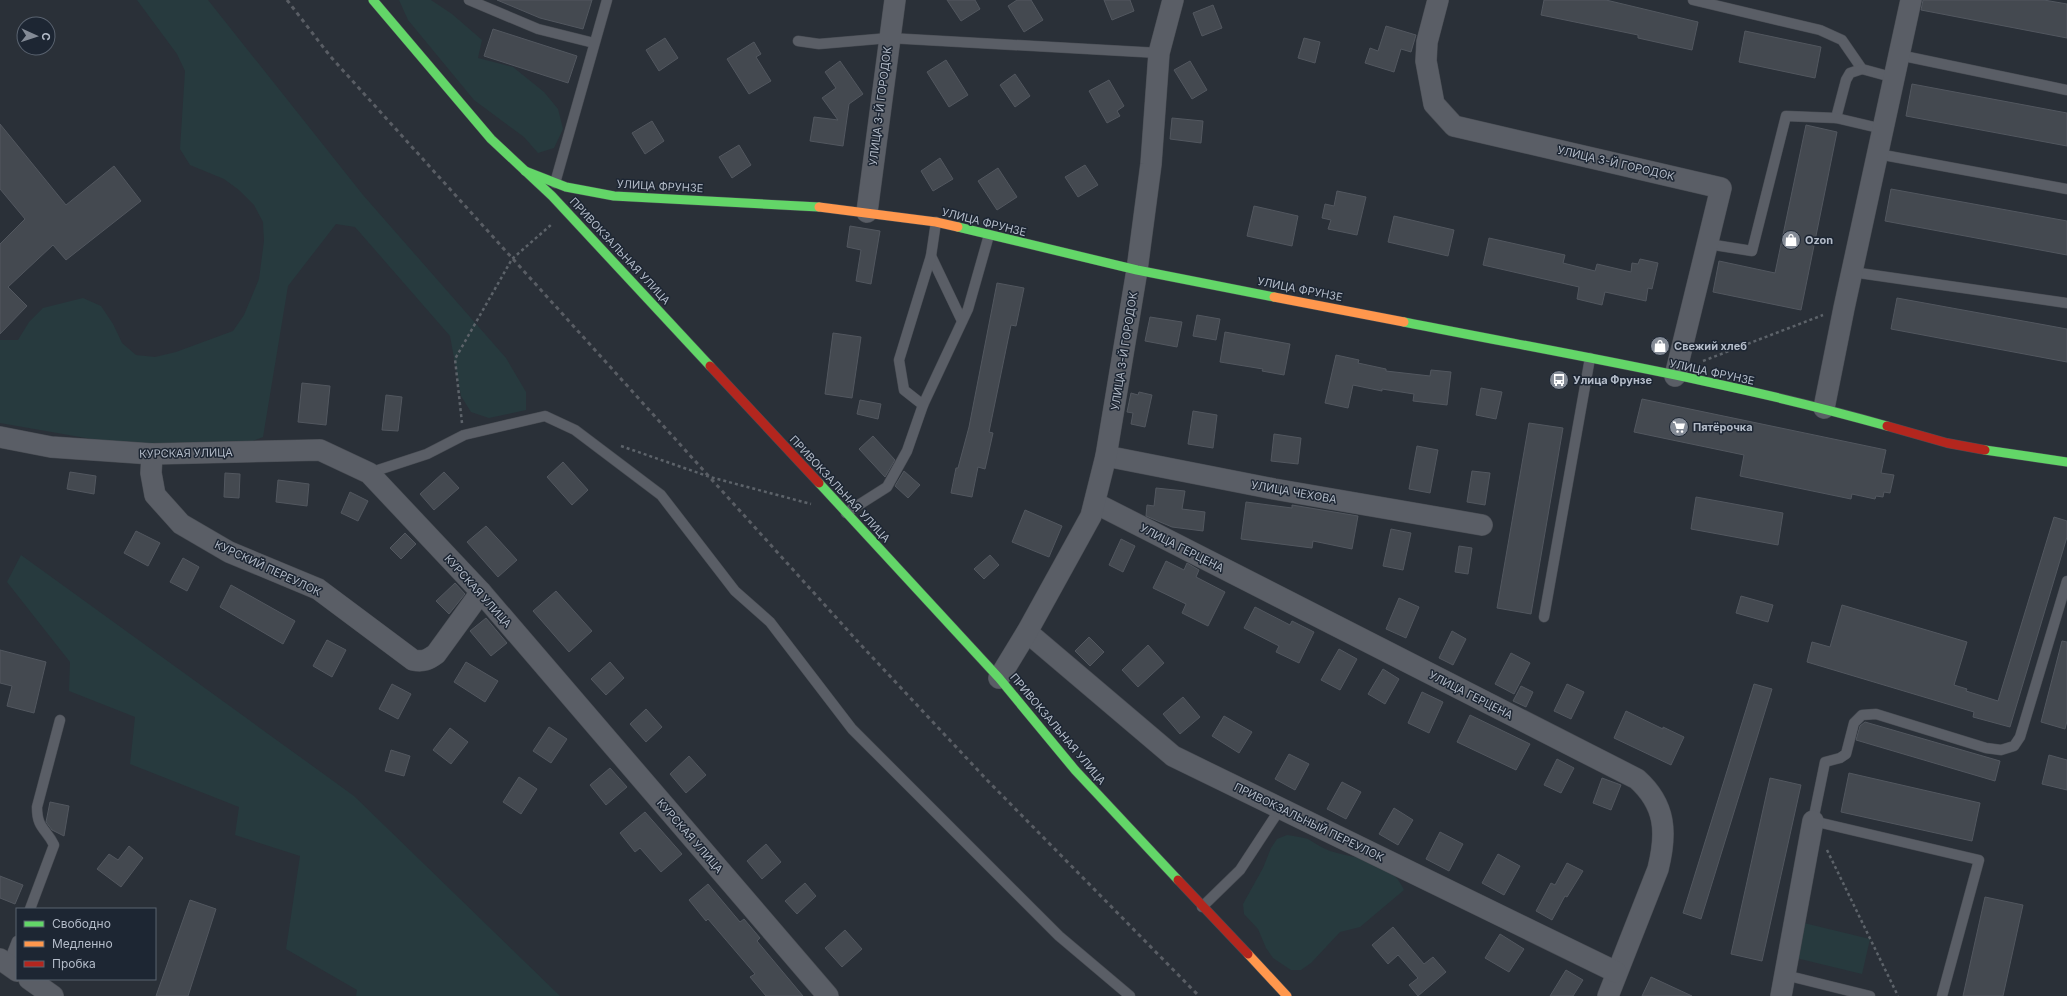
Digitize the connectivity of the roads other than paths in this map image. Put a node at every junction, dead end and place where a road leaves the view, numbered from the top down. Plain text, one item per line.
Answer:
1 (373, 0) edge
2 (469, 0) edge
3 (607, 0) edge
4 (895, 0) edge
5 (1173, 0) edge
6 (1438, 0) edge
7 (1694, 0) edge
8 (1911, 0) edge
9 (889, 38) junction
10 (798, 41) dead end
11 (594, 43) junction
12 (1159, 53) junction
13 (1899, 55) junction
14 (1862, 69) junction
15 (1894, 78) junction
16 (2067, 90) edge
17 (1836, 118) junction
18 (1883, 129) junction
19 (1878, 154) junction
20 (525, 170) junction
21 (553, 189) junction
22 (2067, 189) edge
23 (867, 212) junction
24 (936, 222) junction
25 (988, 235) junction
26 (1708, 244) junction
27 (932, 256) junction
28 (1137, 270) junction
29 (1852, 272) junction
30 (2067, 303) edge
31 (962, 321) junction
32 (1590, 358) junction
33 (1675, 376) junction
34 (923, 406) junction
35 (1824, 408) junction
36 (0, 437) edge
37 (152, 454) junction
38 (1106, 456) junction
39 (2067, 462) edge
40 (369, 472) junction
41 (1095, 503) junction
42 (846, 513) junction
43 (1482, 525) dead end
44 (2067, 581) edge
45 (481, 592) junction
46 (1544, 617) dead end
47 (1027, 632) junction
48 (999, 678) junction
49 (60, 720) dead end
50 (1280, 808) junction
51 (1813, 821) junction
52 (1202, 907) junction
53 (30, 908) edge
54 (16, 945) edge
55 (8, 965) edge
56 (1616, 972) junction
57 (1785, 975) junction
58 (29, 980) edge
59 (53, 996) edge
60 (828, 996) edge
61 (1130, 996) edge
62 (1287, 996) edge
63 (1608, 996) edge
64 (1781, 996) edge
65 (1870, 996) edge
66 (1942, 996) edge

1 - 20 street, ПРИВОКЗАЛЬНАЯ УЛИЦА
2 - 11 lane
3 - 11 lane
4 - 9 street, УЛИЦА 3-Й ГОРОДОК
5 - 12 street, УЛИЦА 3-Й ГОРОДОК
6 - 26 street, УЛИЦА 3-Й ГОРОДОК
7 - 14 lane
8 - 13 street
9 - 10 lane
9 - 12 lane
9 - 23 street, УЛИЦА 3-Й ГОРОДОК
11 - 21 lane
12 - 28 street, УЛИЦА 3-Й ГОРОДОК
13 - 15 street
13 - 16 lane
14 - 15 lane
14 - 17 lane
15 - 18 street
17 - 18 lane
17 - 26 lane
18 - 19 street
19 - 22 lane
19 - 29 street
20 - 21 street, ПРИВОКЗАЛЬНАЯ УЛИЦА
20 - 21 street, УЛИЦА ФРУНЗЕ
21 - 23 street, УЛИЦА ФРУНЗЕ
21 - 42 street, ПРИВОКЗАЛЬНАЯ УЛИЦА
23 - 24 street, УЛИЦА ФРУНЗЕ
24 - 25 street, УЛИЦА ФРУНЗЕ
24 - 27 lane
25 - 28 street, УЛИЦА ФРУНЗЕ
25 - 31 lane
26 - 33 street, УЛИЦА 3-Й ГОРОДОК
27 - 31 lane
27 - 34 lane
28 - 32 street, УЛИЦА ФРУНЗЕ
28 - 38 street, УЛИЦА 3-Й ГОРОДОК
29 - 30 lane
29 - 35 street
31 - 34 lane
32 - 33 street, УЛИЦА ФРУНЗЕ
32 - 46 lane
33 - 35 street, УЛИЦА ФРУНЗЕ
34 - 42 lane
35 - 39 street, УЛИЦА ФРУНЗЕ
36 - 37 street, КУРСКАЯ УЛИЦА
37 - 40 street, КУРСКАЯ УЛИЦА
37 - 45 street, КУРСКИЙ ПЕРЕУЛОК
38 - 41 street, УЛИЦА 3-Й ГОРОДОК
38 - 43 street, УЛИЦА ЧЕХОВА
40 - 45 street, КУРСКАЯ УЛИЦА
40 - 61 lane
41 - 47 street, УЛИЦА 3-Й ГОРОДОК
41 - 56 street, УЛИЦА ГЕРЦЕНА
42 - 48 street, ПРИВОКЗАЛЬНАЯ УЛИЦА
44 - 51 lane
45 - 60 street, КУРСКАЯ УЛИЦА
47 - 48 street, УЛИЦА 3-Й ГОРОДОК
47 - 50 street, ПРИВОКЗАЛЬНЫЙ ПЕРЕУЛОК
48 - 52 street, ПРИВОКЗАЛЬНАЯ УЛИЦА
49 - 53 lane
50 - 52 lane
50 - 56 street, ПРИВОКЗАЛЬНЫЙ ПЕРЕУЛОК
51 - 57 street
51 - 66 lane
52 - 62 street, ПРИВОКЗАЛЬНАЯ УЛИЦА
54 - 55 lane
56 - 63 street, УЛИЦА ГЕРЦЕНА
57 - 64 street
57 - 65 lane
58 - 59 street

